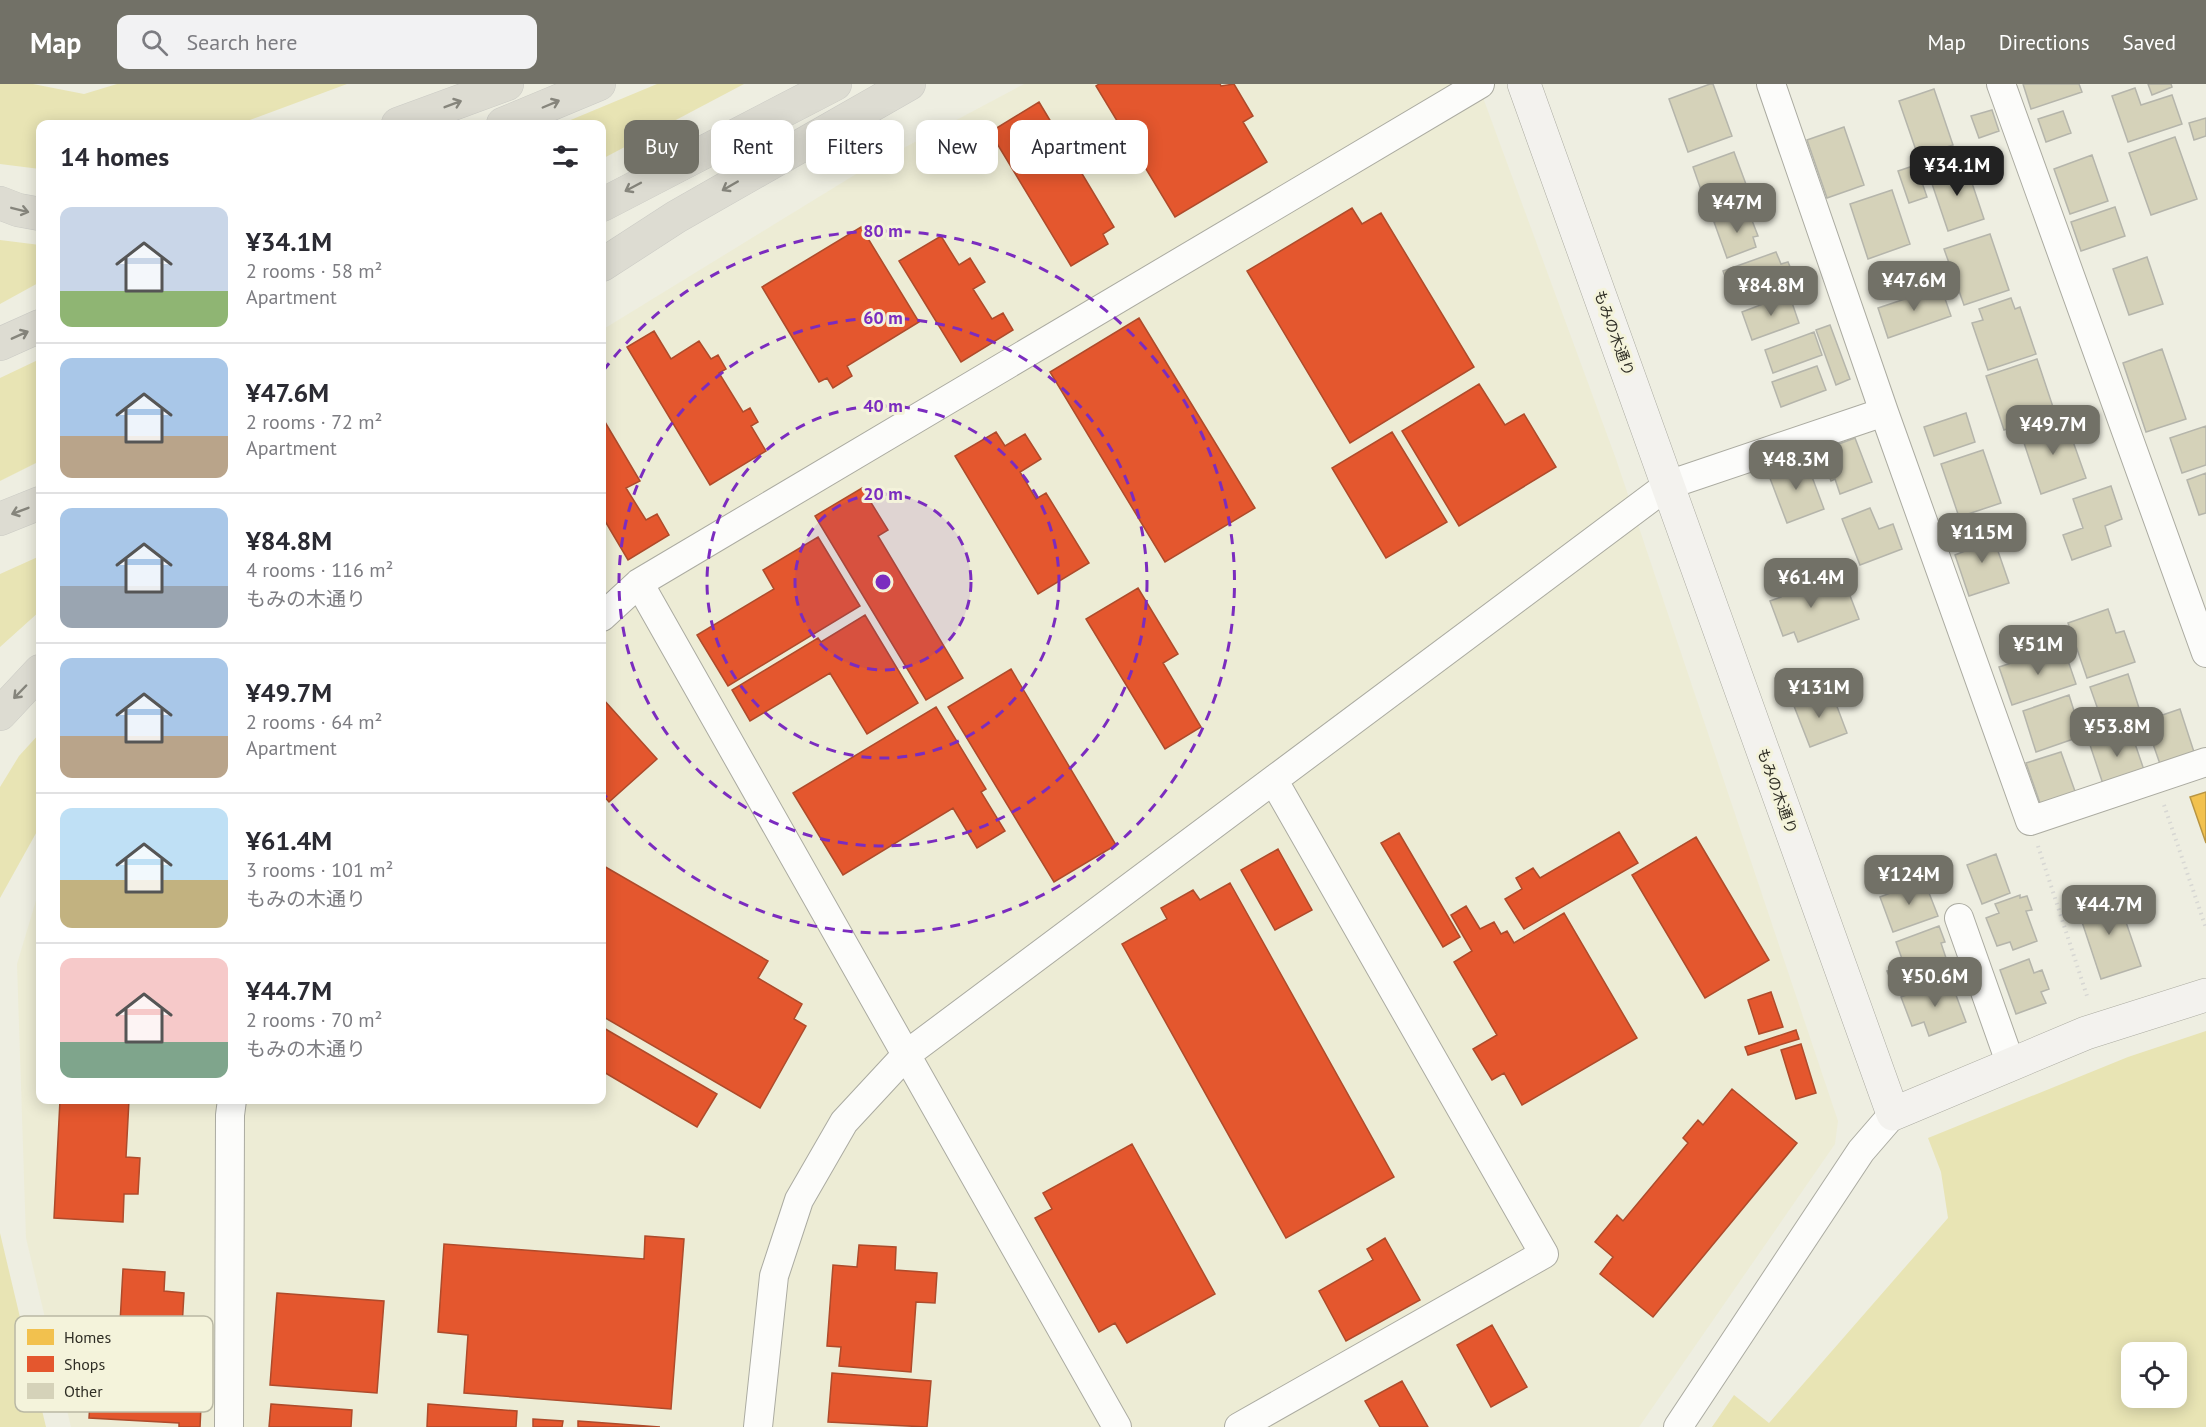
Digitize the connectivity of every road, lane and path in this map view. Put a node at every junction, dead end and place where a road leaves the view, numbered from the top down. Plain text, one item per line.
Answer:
1 (507, 84) edge
2 (599, 84) edge
3 (835, 84) edge
4 (909, 84) edge
5 (1480, 84) edge
6 (1524, 84) edge
7 (1771, 84) edge
8 (2001, 84) edge
9 (409, 120) edge
10 (513, 120) edge
11 (606, 202) edge
12 (0, 203) edge
13 (36, 213) edge
14 (606, 262) edge
15 (36, 328) edge
16 (0, 344) edge
17 (1884, 412) junction
18 (1668, 485) junction
19 (36, 505) edge
20 (0, 519) edge
21 (639, 583) junction
22 (606, 613) edge
23 (2206, 653) edge
24 (36, 675) edge
25 (0, 714) edge
26 (2206, 762) edge
27 (2156, 779) junction
28 (1274, 781) junction
29 (2030, 821) junction
30 (1959, 918) dead end
31 (2205, 922) edge
32 (2206, 928) edge
33 (2206, 995) edge
34 (2088, 1000) dead end
35 (908, 1054) junction
36 (2011, 1065) junction
37 (231, 1104) edge
38 (1893, 1114) junction
39 (229, 1427) edge
40 (758, 1427) edge
41 (1117, 1427) edge
42 (1239, 1427) edge
43 (1678, 1427) edge

9 -> 1 highway
10 -> 2 highway
3 -> 11 highway
4 -> 14 highway
5 - 21 street
6 - 18 street, もみの木通り
7 - 17 street
8 - 23 street
12 -> 13 highway
16 -> 15 highway
17 - 18 street
17 - 29 street
18 - 28 street
18 - 38 street, もみの木通り
19 -> 20 highway
21 - 22 street
21 - 35 street
24 -> 25 highway
26 - 27 street
27 - 29 street
27 - 31 path
28 - 35 street
28 - 42 street
29 - 34 path
30 - 36 street
31 - 32 path
33 - 36 street
35 - 40 street
35 - 41 street
36 - 38 street
37 - 39 street
38 - 43 street

